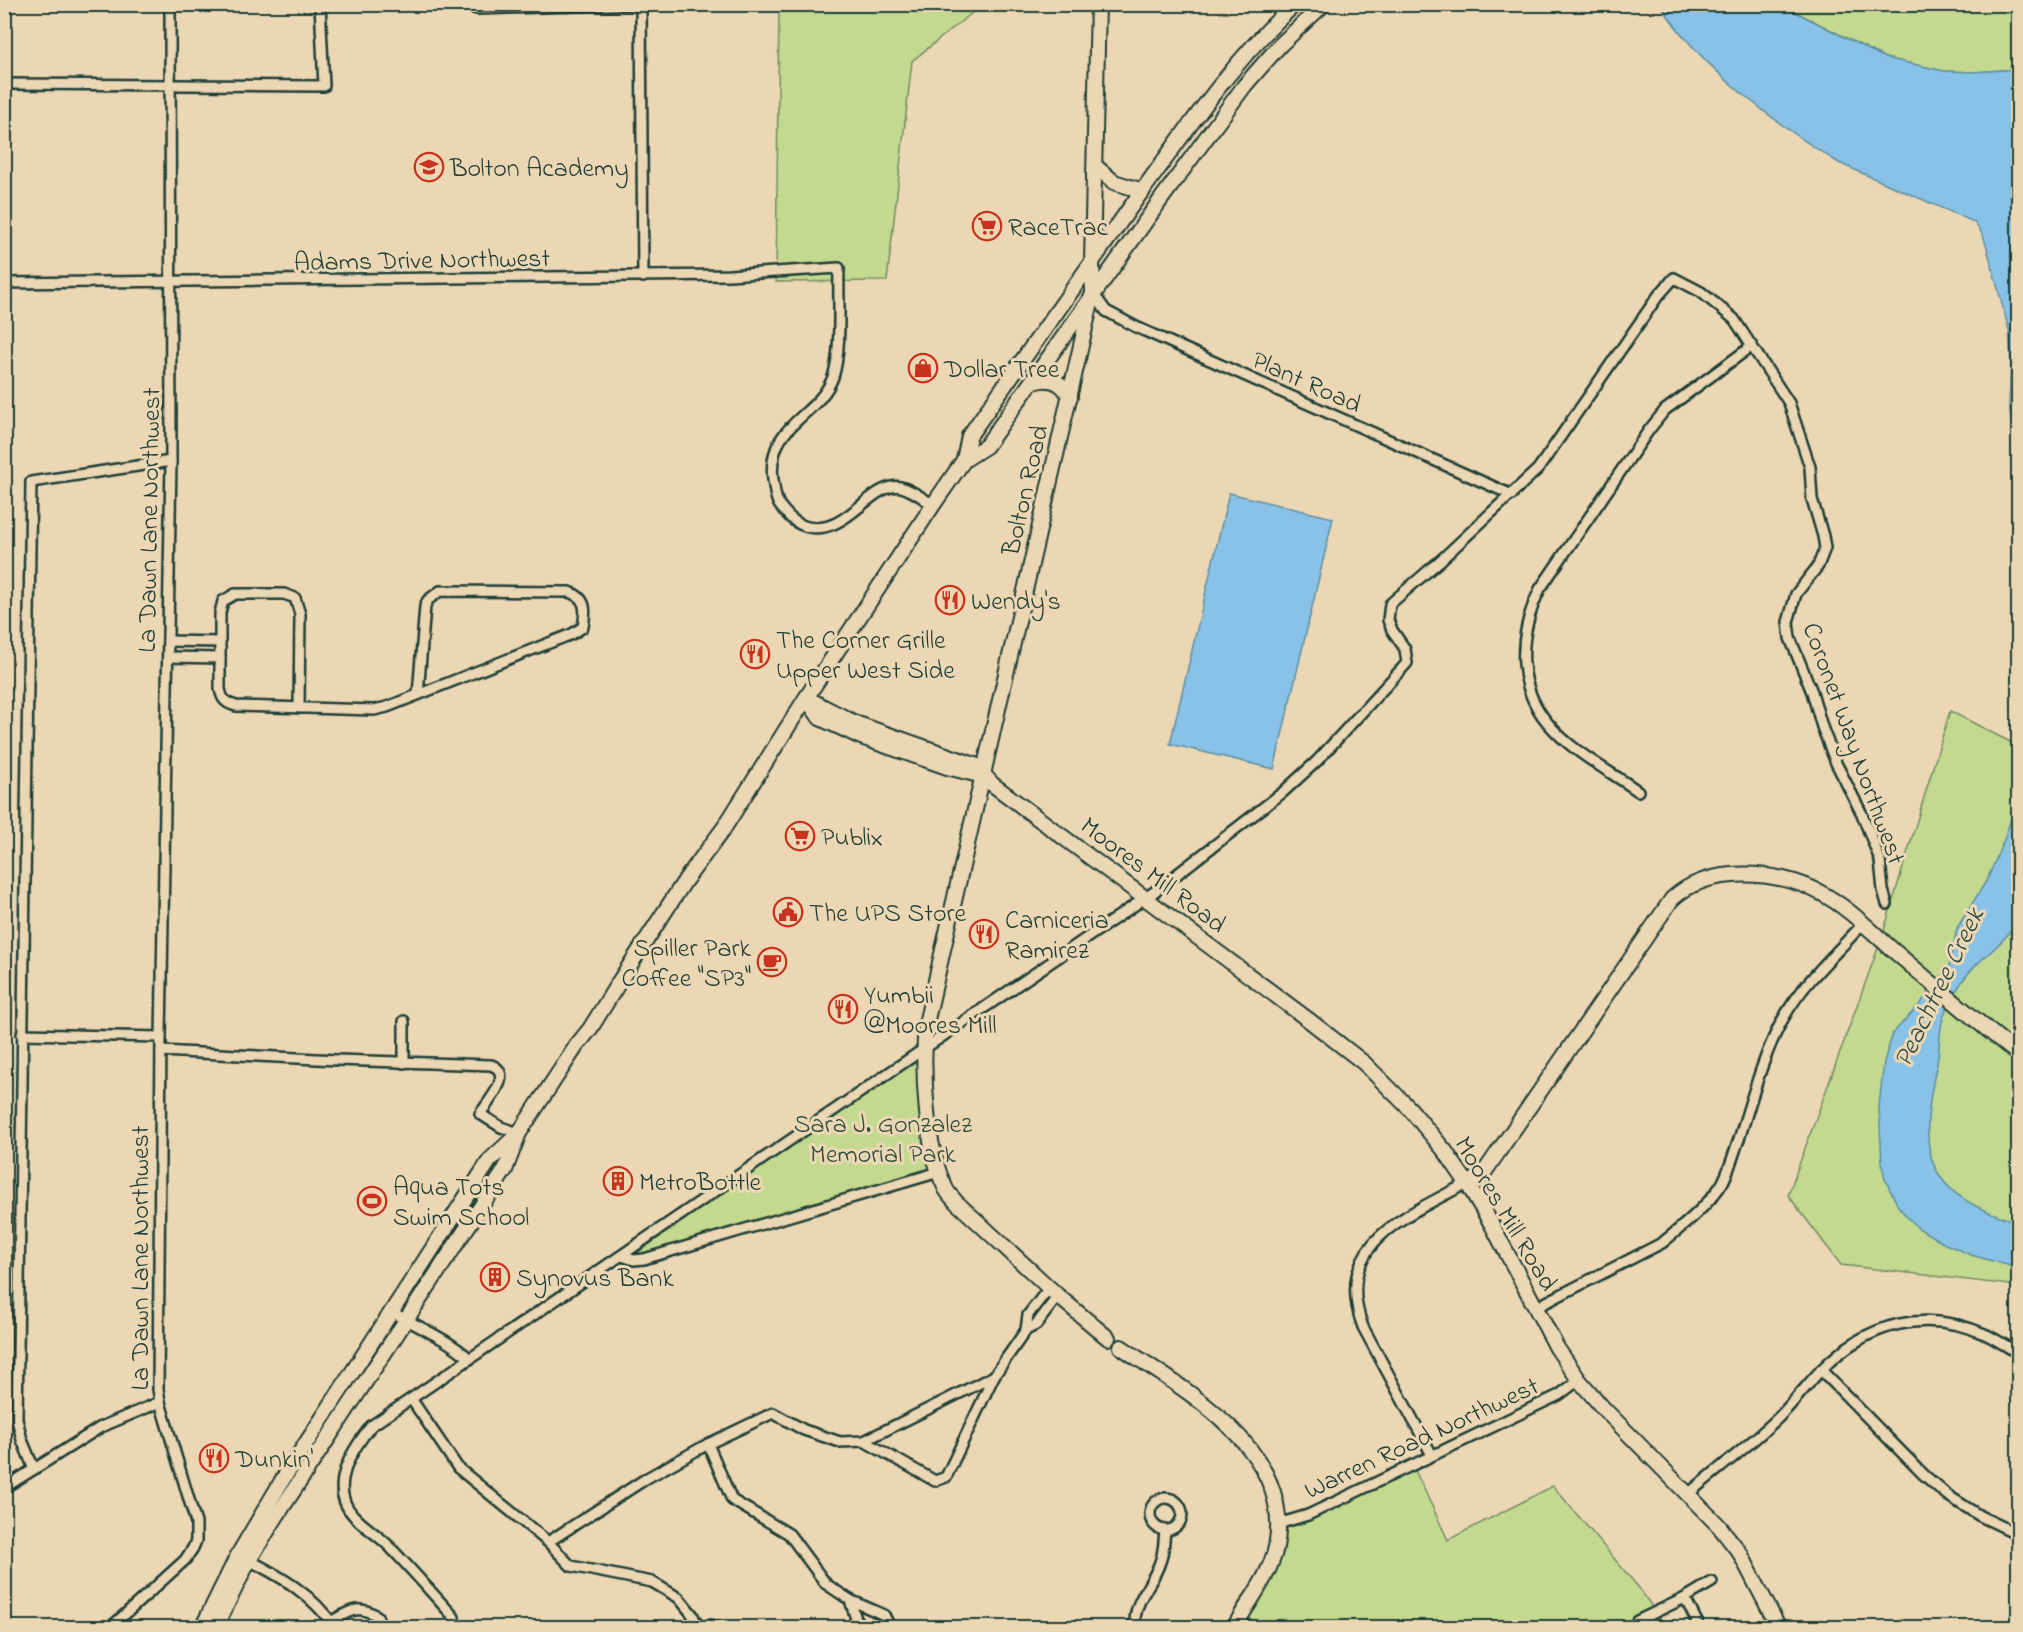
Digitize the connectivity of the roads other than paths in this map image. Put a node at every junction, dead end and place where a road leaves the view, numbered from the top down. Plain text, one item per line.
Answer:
1 (170, 4) edge
2 (320, 4) edge
3 (460, 4) edge
4 (1098, 4) edge
5 (1295, 4) edge
6 (1324, 4) edge
7 (641, 5) edge
8 (4, 84) edge
9 (171, 85) junction
10 (1095, 166) junction
11 (1143, 191) junction
12 (1092, 261) junction
13 (643, 277) junction
14 (4, 283) edge
15 (171, 283) junction
16 (1094, 293) junction
17 (1752, 346) junction
18 (1031, 382) junction
19 (1070, 397) junction
20 (964, 460) junction
21 (171, 461) junction
22 (1512, 495) junction
23 (933, 505) junction
24 (168, 641) junction
25 (219, 642) junction
26 (168, 657) junction
27 (219, 658) junction
28 (418, 694) junction
29 (806, 698) junction
30 (299, 708) junction
31 (983, 776) junction
32 (1638, 791) dead end
33 (1145, 898) junction
34 (1887, 904) dead end
35 (1863, 924) junction
36 (404, 1021) dead end
37 (21, 1034) junction
38 (161, 1037) junction
39 (924, 1051) junction
40 (161, 1052) junction
41 (2019, 1054) edge
42 (404, 1063) junction
43 (519, 1133) junction
44 (939, 1172) junction
45 (1467, 1183) junction
46 (622, 1256) junction
47 (1054, 1292) junction
48 (1535, 1308) junction
49 (392, 1312) junction
50 (406, 1320) junction
51 (1108, 1338) dead end
52 (1121, 1347) dead end
53 (2019, 1353) edge
54 (470, 1359) junction
55 (1821, 1370) junction
56 (994, 1376) junction
57 (1579, 1380) junction
58 (412, 1400) junction
59 (160, 1402) junction
60 (864, 1441) junction
61 (708, 1444) junction
62 (1432, 1455) junction
63 (34, 1469) junction
64 (4, 1488) edge
65 (1688, 1494) junction
66 (1278, 1524) junction
67 (1165, 1530) dead end
68 (2019, 1533) edge
69 (548, 1542) junction
70 (244, 1557) junction
71 (1712, 1582) dead end
72 (1685, 1598) junction
73 (850, 1600) junction
74 (454, 1617) dead end
75 (1637, 1621) dead end
76 (333, 1624) edge
77 (696, 1627) edge
78 (110, 1628) edge
79 (202, 1628) edge
80 (215, 1628) edge
81 (381, 1628) edge
82 (725, 1628) edge
83 (862, 1628) edge
84 (887, 1628) edge
85 (1135, 1628) edge
86 (1234, 1628) edge
87 (1700, 1628) edge
88 (1779, 1628) edge

1 - 9 street, La Dawn Lane Northwest
2 - 9 street
3 - 7 street
4 - 10 street, Bolton Road
5 - 11 street
6 - 16 street
7 - 13 street
8 - 9 street
9 - 15 street, La Dawn Lane Northwest
10 - 11 street
10 - 12 street, Bolton Road
11 - 12 street
12 - 16 street, Bolton Road
12 - 20 street
13 - 15 street, Adams Drive Northwest
13 - 23 street, Adams Drive Northwest
14 - 15 street, Adams Drive Northwest
15 - 21 street, La Dawn Lane Northwest
16 - 18 street
16 - 19 street, Bolton Road
16 - 22 street, Plant Road
17 - 22 street, Coronet Way Northwest
17 - 32 street
17 - 34 street, Coronet Way Northwest
18 - 19 street
18 - 20 street
19 - 31 street, Bolton Road
20 - 23 street
21 - 24 street, La Dawn Lane Northwest
21 - 37 street
22 - 33 street, Coronet Way Northwest
23 - 29 street
24 - 25 street
24 - 26 street, La Dawn Lane Northwest
25 - 27 street
25 - 30 street
26 - 27 street
26 - 38 street, La Dawn Lane Northwest
27 - 30 street
28 - 28 street
28 - 30 street
29 - 31 street, Moores Mill Road
29 - 43 street
31 - 33 street, Moores Mill Road
31 - 39 street, Bolton Road
33 - 39 street, Coronet Way Northwest
33 - 45 street, Moores Mill Road
35 - 41 street
35 - 45 street
35 - 48 street
36 - 42 street
37 - 38 street
37 - 63 street
38 - 40 street, La Dawn Lane Northwest
39 - 44 street, Bolton Road
39 - 46 street, Coronet Way Northwest
40 - 42 street
40 - 59 street, La Dawn Lane Northwest
42 - 43 street
43 - 49 street
43 - 50 street
44 - 46 street
44 - 47 street, Bolton Road
45 - 48 street, Moores Mill Road
45 - 62 street
46 - 54 street, Coronet Way Northwest
47 - 51 street, Bolton Road
47 - 56 street
48 - 57 street, Moores Mill Road
49 - 50 street
49 - 70 street
50 - 54 street
50 - 70 street
52 - 66 street
53 - 55 street
54 - 58 street, Coronet Way Northwest
55 - 65 street
55 - 68 street
56 - 60 street
56 - 60 street
57 - 62 street, Warren Road Northwest
57 - 65 street, Moores Mill Road
58 - 69 street
58 - 74 street, Coronet Way Northwest
59 - 63 street
59 - 78 street, La Dawn Lane Northwest
60 - 61 street
61 - 69 street
61 - 73 street
62 - 66 street, Warren Road Northwest
63 - 64 street
65 - 88 street, Moores Mill Road
66 - 86 street
67 - 85 street
69 - 77 street
70 - 76 street
70 - 79 street
70 - 80 street
71 - 72 street
72 - 75 street
72 - 87 street
73 - 83 street
73 - 84 street
76 - 81 street
77 - 82 street

